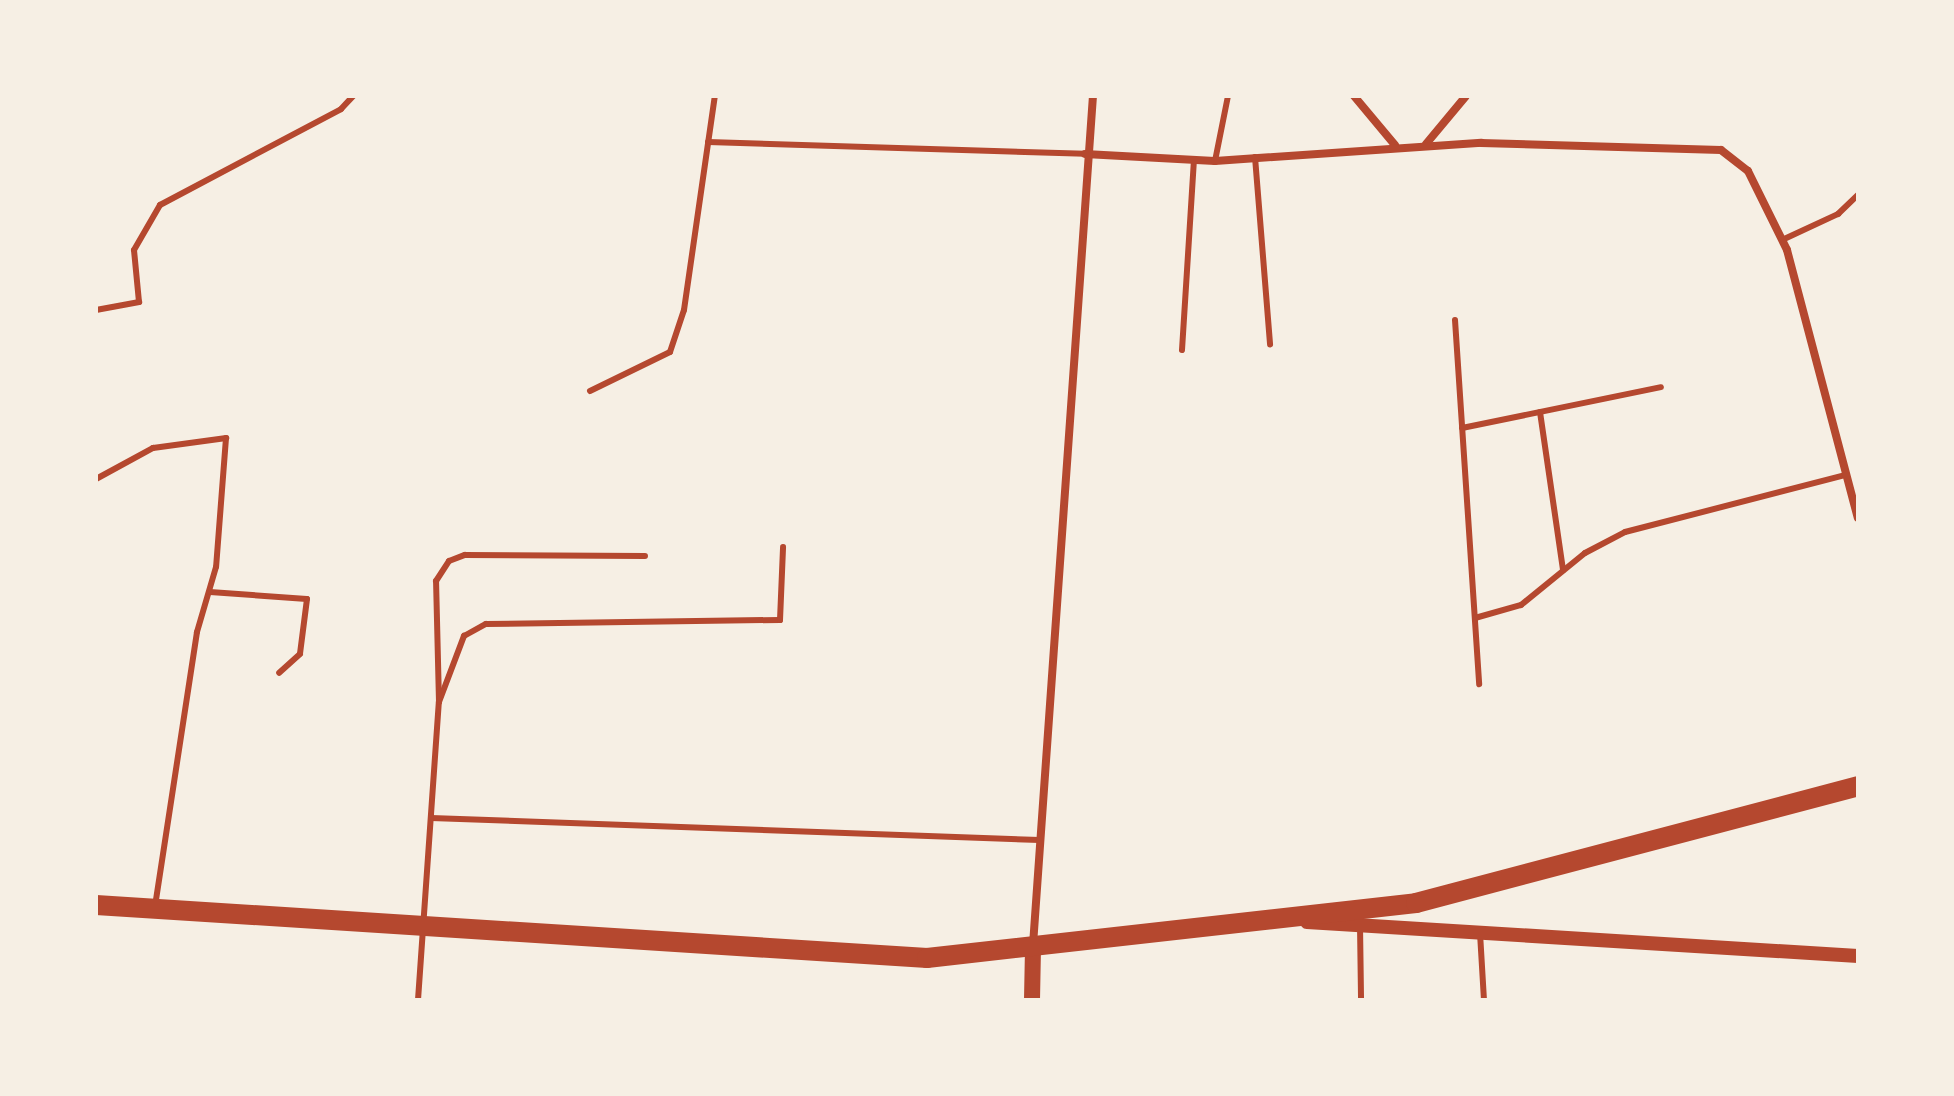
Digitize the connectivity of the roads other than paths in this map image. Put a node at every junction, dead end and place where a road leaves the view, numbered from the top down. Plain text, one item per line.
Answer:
1 (353, 96) edge
2 (715, 96) edge
3 (1093, 96) edge
4 (1228, 96) edge
5 (1354, 96) edge
6 (1466, 96) edge
7 (708, 142) junction
8 (1426, 144) junction
9 (1395, 145) junction
10 (1085, 154) junction
11 (1255, 157) junction
12 (1194, 160) junction
13 (1215, 161) junction
14 (1858, 195) edge
15 (1782, 240) junction
16 (96, 310) edge
17 (1455, 320) dead end
18 (1270, 344) dead end
19 (1182, 350) dead end
20 (1661, 387) dead end
21 (590, 391) dead end
22 (1540, 412) junction
23 (1462, 428) junction
24 (1845, 475) junction
25 (96, 479) edge
26 (1858, 483) edge
27 (1848, 487) junction
28 (1858, 518) edge
29 (783, 547) dead end
30 (645, 556) dead end
31 (1563, 571) junction
32 (210, 592) junction
33 (1475, 618) junction
34 (279, 673) dead end
35 (1479, 684) dead end
36 (439, 702) junction
37 (1858, 786) edge
38 (431, 818) junction
39 (1040, 840) junction
40 (96, 905) edge
41 (154, 909) junction
42 (1266, 919) junction
43 (1360, 925) junction
44 (423, 926) junction
45 (1480, 933) junction
46 (1033, 946) junction
47 (1858, 956) edge
48 (418, 1000) edge
49 (1032, 1000) edge
50 (1361, 1000) edge
51 (1484, 1000) edge

1 - 16 lane
2 - 7 lane
3 - 10 street
4 - 13 lane
5 - 9 street
6 - 8 street
7 - 10 lane
7 - 21 lane
8 - 9 street
8 - 15 street
9 - 11 street
10 - 12 street
10 - 39 street
11 - 13 street
11 - 18 lane
12 - 13 street
12 - 19 lane
14 - 15 lane
15 - 24 street
17 - 23 lane
20 - 22 lane
22 - 23 lane
22 - 31 lane
23 - 33 lane
24 - 27 street
24 - 31 lane
25 - 32 lane
26 - 27 lane
27 - 28 street
29 - 36 lane
30 - 36 lane
31 - 33 lane
32 - 34 lane
32 - 41 lane
33 - 35 lane
36 - 38 lane
37 - 42 main road
38 - 39 lane
38 - 44 lane
39 - 46 street
40 - 41 main road
41 - 44 main road
42 - 43 street
42 - 46 main road
43 - 45 street
43 - 50 lane
44 - 46 main road
44 - 48 lane
45 - 47 street
45 - 51 lane
46 - 49 main road

